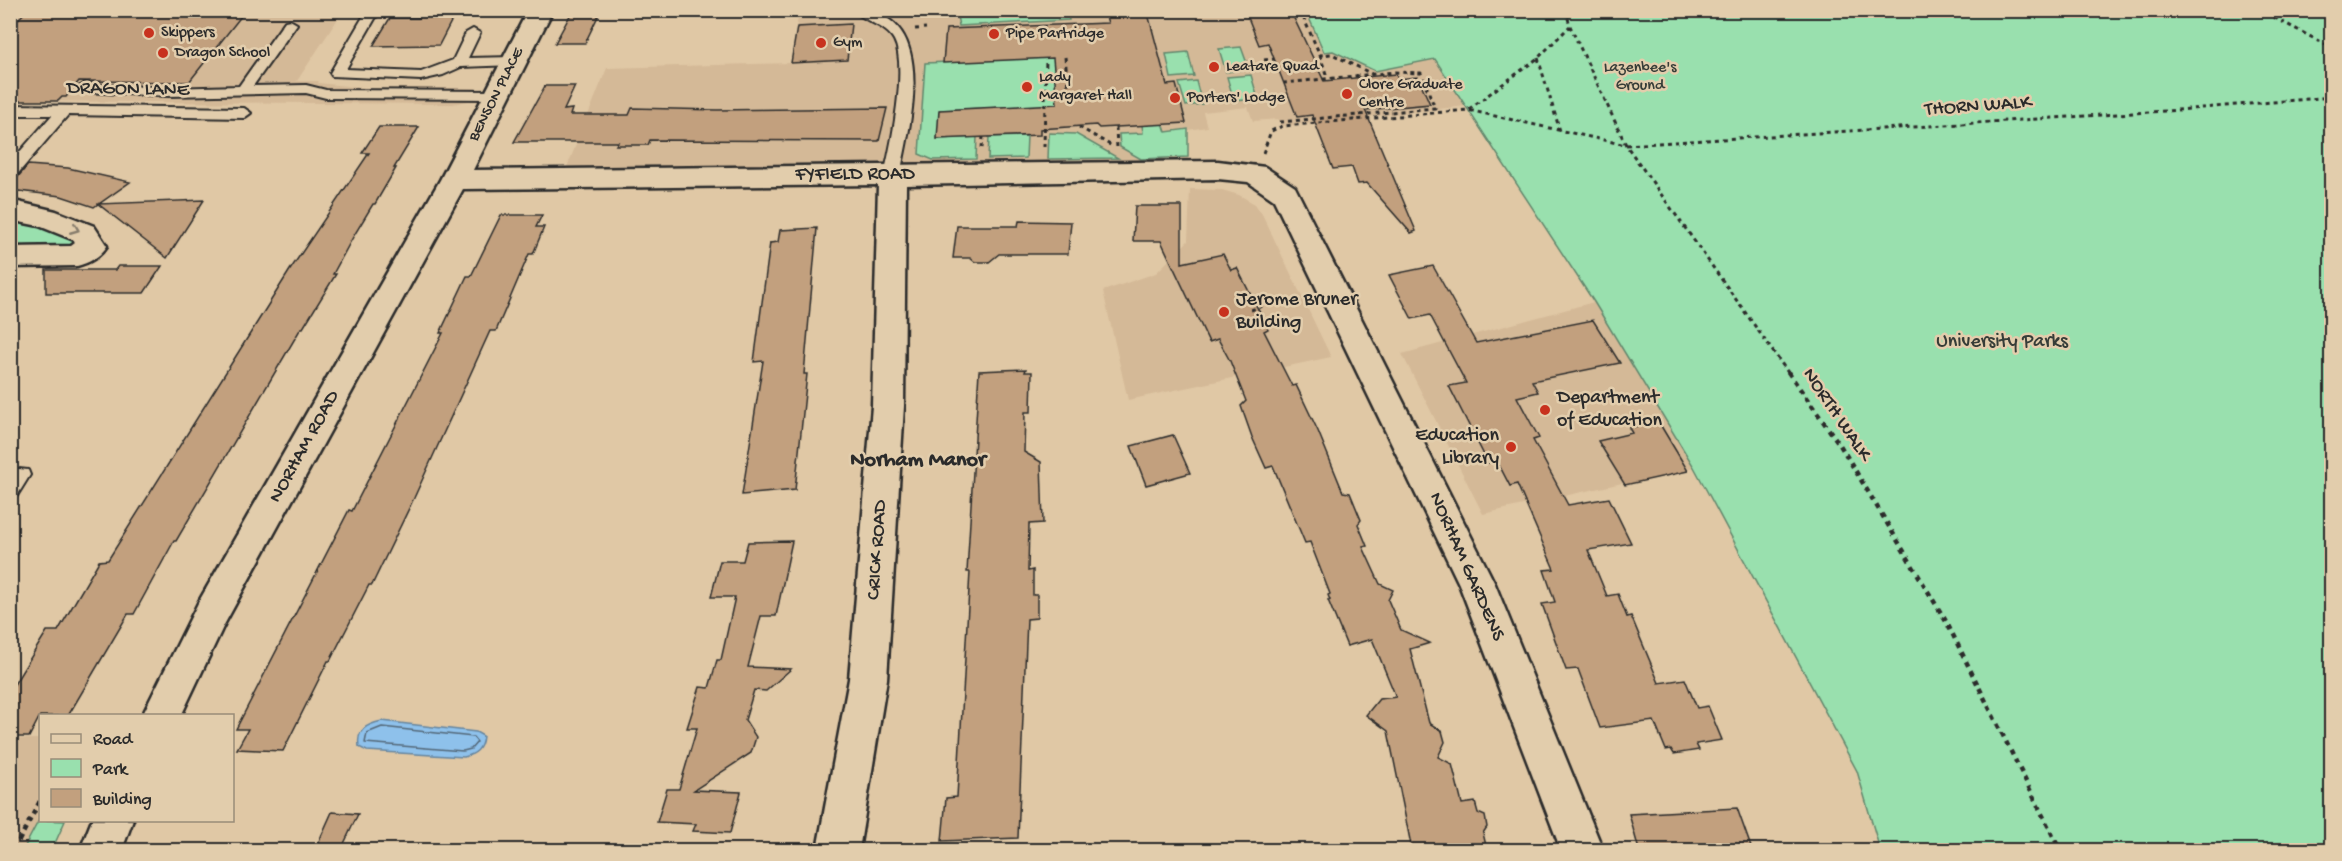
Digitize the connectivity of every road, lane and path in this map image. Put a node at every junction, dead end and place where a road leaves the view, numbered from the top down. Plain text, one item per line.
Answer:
1 (374, 10) edge
2 (541, 10) edge
3 (859, 10) edge
4 (1300, 10) edge
5 (1566, 10) edge
6 (2260, 10) edge
7 (290, 24) dead end
8 (1570, 26) junction
9 (473, 33) dead end
10 (2331, 48) edge
11 (1320, 55) junction
12 (1065, 57) dead end
13 (1046, 58) dead end
14 (1538, 58) junction
15 (1274, 59) dead end
16 (1264, 60) dead end
17 (514, 61) junction
18 (459, 63) junction
19 (1373, 74) junction
20 (1324, 79) junction
21 (1284, 83) dead end
22 (84, 88) dead end
23 (243, 90) junction
24 (496, 95) junction
25 (1069, 95) dead end
26 (2331, 96) edge
27 (10, 110) edge
28 (1468, 110) junction
29 (65, 111) junction
30 (244, 113) dead end
31 (1280, 122) dead end
32 (1116, 127) dead end
33 (1560, 131) junction
34 (1626, 145) junction
35 (1117, 150) dead end
36 (10, 173) edge
37 (1042, 174) junction
38 (1255, 174) junction
39 (892, 175) junction
40 (454, 180) junction
41 (10, 210) edge
42 (10, 257) edge
43 (1273, 302) dead end
44 (1251, 310) dead end
45 (10, 475) edge
46 (10, 491) edge
47 (162, 714) edge
48 (39, 803) edge
49 (112, 822) edge
50 (14, 850) edge
51 (101, 850) edge
52 (838, 850) edge
53 (1582, 850) edge
54 (2060, 850) edge

1 - 18 lane
2 - 17 street, BENSON PLACE
3 - 39 lane
4 - 11 path
5 - 8 path, NORTH WALK
6 - 10 path
7 - 23 lane
8 - 14 path
8 - 34 path, NORTH WALK
9 - 18 lane
11 - 19 path
11 - 20 path
12 - 25 path
13 - 37 path
14 - 28 path
14 - 33 path
15 - 16 path
17 - 18 lane
17 - 24 street, BENSON PLACE
19 - 20 path
19 - 31 path
20 - 21 path
22 - 23 lane
23 - 24 lane
24 - 40 street, BENSON PLACE
26 - 34 path, THORN WALK
27 - 29 lane, DRAGON LANE
28 - 33 path, THORN WALK
28 - 38 path
29 - 30 lane, DRAGON LANE
29 - 36 lane
32 - 35 path
33 - 34 path, THORN WALK
34 - 54 path, NORTH WALK
37 - 38 street, FYFIELD ROAD
37 - 39 street, FYFIELD ROAD
38 - 53 street, NORHAM GARDENS
39 - 40 street, FYFIELD ROAD
39 - 52 street, CRICK ROAD
40 - 47 street, NORHAM ROAD
41 -> 42 street
43 - 44 path
45 - 46 lane
48 - 50 path
49 - 51 street

